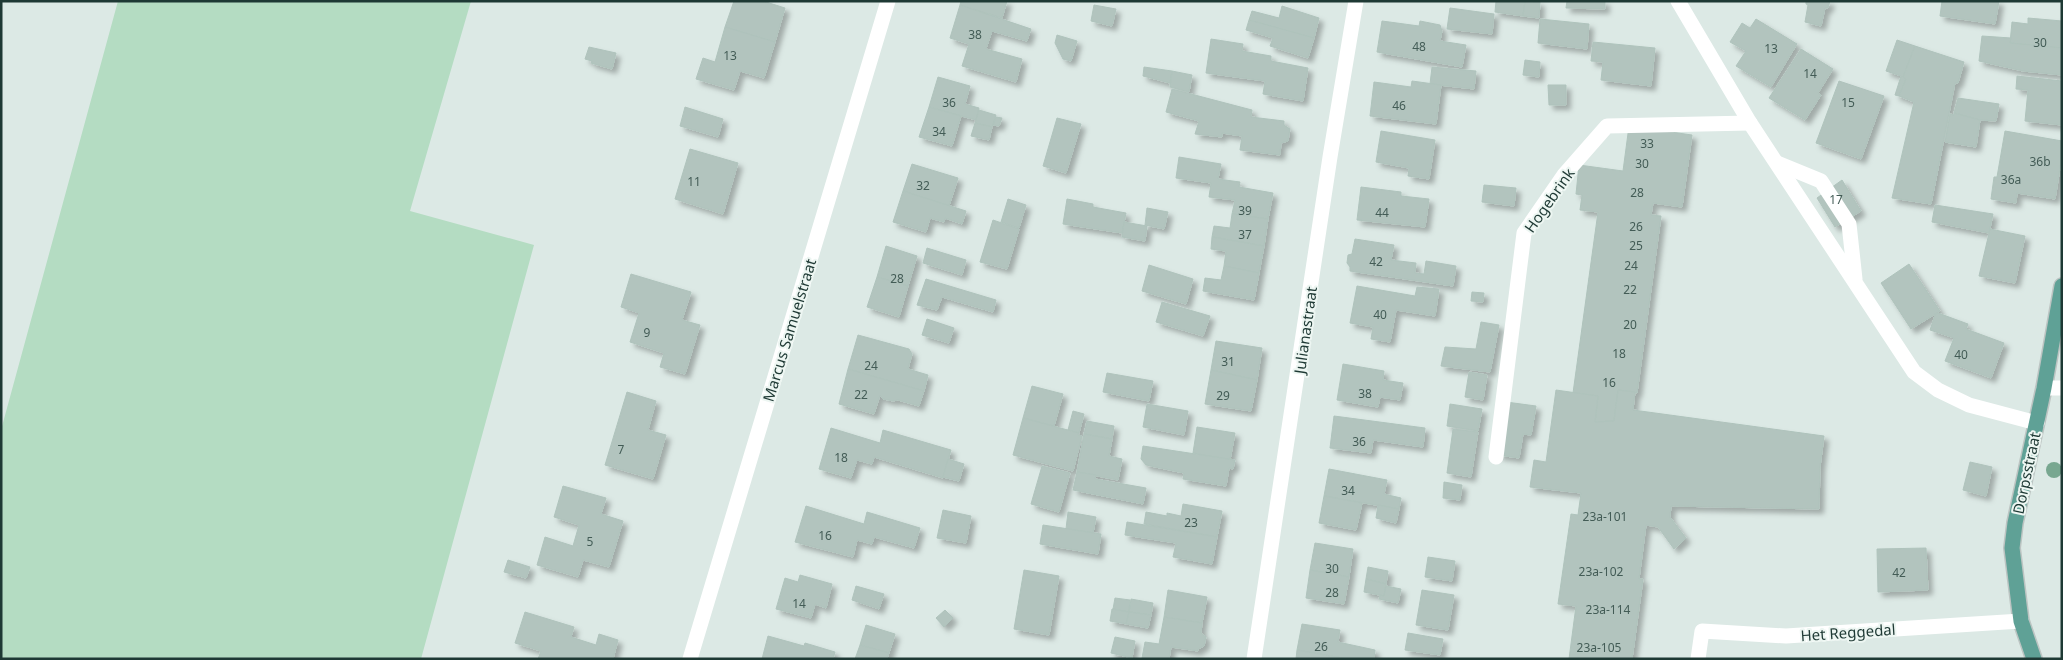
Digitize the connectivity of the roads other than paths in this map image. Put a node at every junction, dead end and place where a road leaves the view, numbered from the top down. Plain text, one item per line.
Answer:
1 (888, 1) edge
2 (1356, 1) edge
3 (1678, 1) edge
4 (1750, 122) junction
5 (1777, 163) junction
6 (1855, 283) junction
7 (2062, 286) edge
8 (2044, 388) junction
9 (2062, 388) edge
10 (2037, 423) junction
11 (1496, 458) dead end
12 (2021, 621) junction
13 (690, 659) edge
14 (1254, 659) edge
15 (1698, 659) edge
16 (2034, 659) edge

1 - 13 street, Marcus Samuelstraat
2 - 14 street, Julianastraat
3 - 4 street
4 - 5 street
4 - 11 street, Hogebrink
5 - 6 street
5 - 6 street
6 - 10 street
7 - 8 main road, Dorpsstraat
8 - 9 street
8 - 10 main road, Dorpsstraat
10 - 12 main road, Dorpsstraat
12 - 15 street, Het Reggedal
12 - 16 main road, Dorpsstraat

